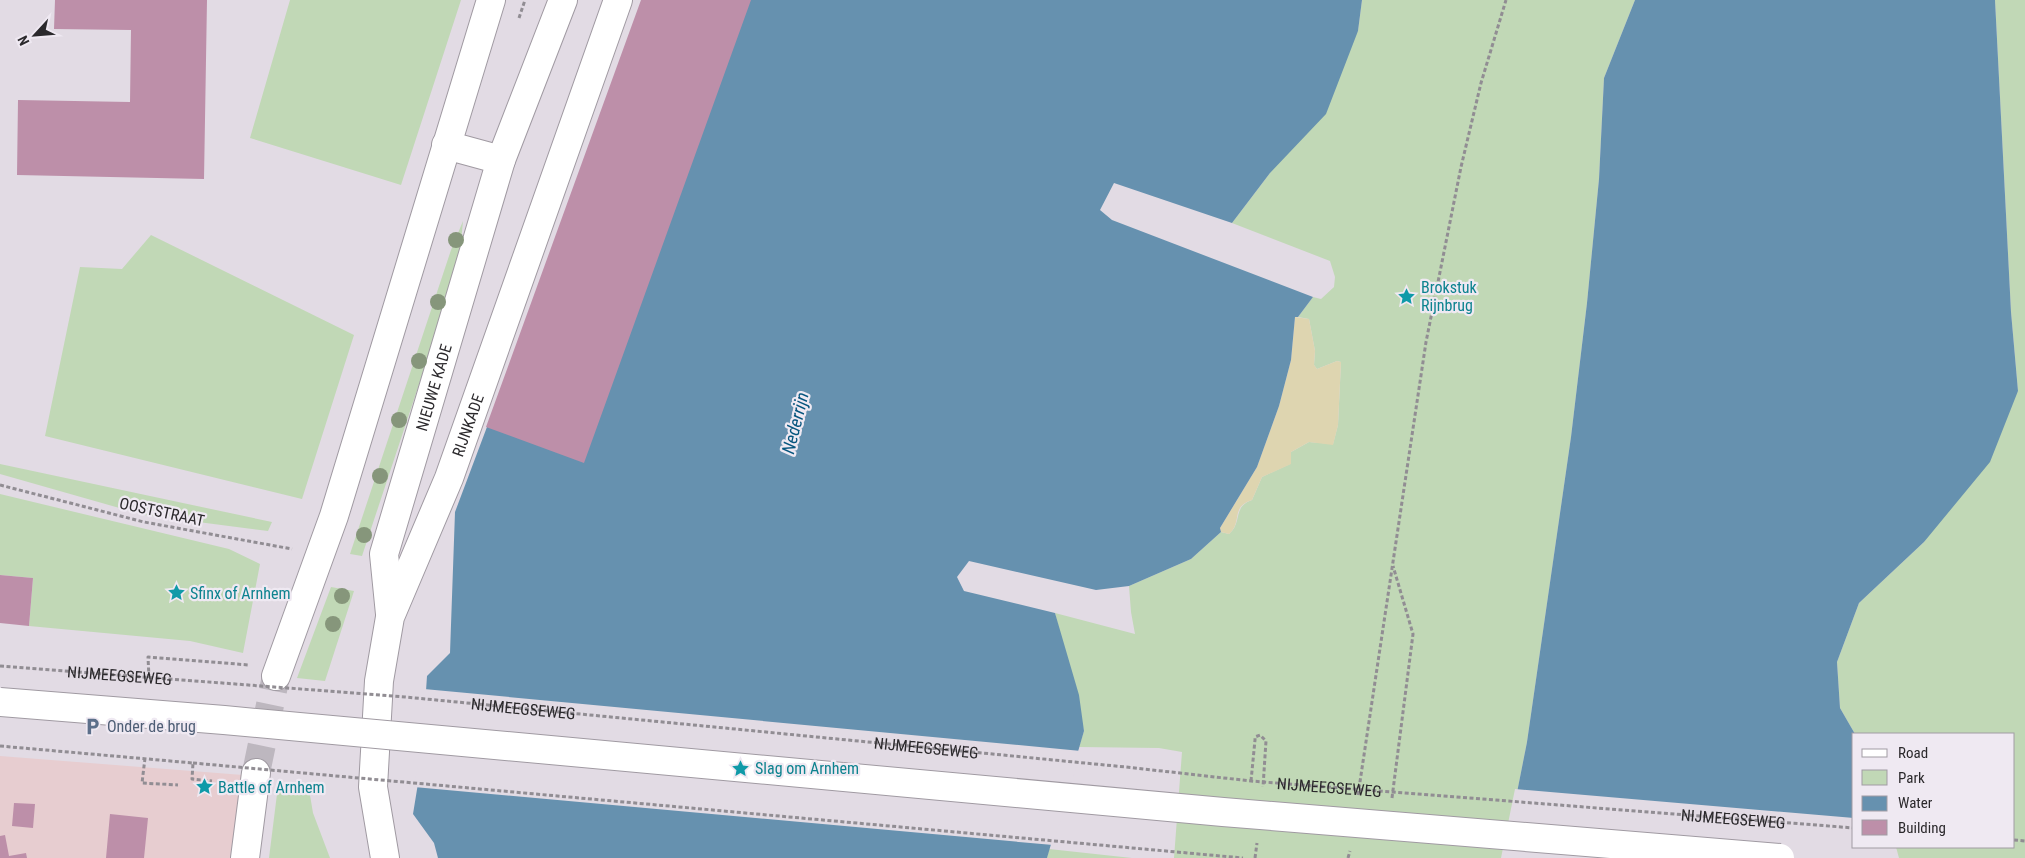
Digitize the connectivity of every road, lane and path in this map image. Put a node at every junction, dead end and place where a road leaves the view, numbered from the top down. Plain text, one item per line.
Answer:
1 (491, 0) edge
2 (563, 0) edge
3 (618, 0) edge
4 (1506, 0) edge
5 (446, 145) junction
6 (500, 160) junction
7 (0, 486) edge
8 (321, 554) junction
9 (1392, 563) junction
10 (390, 617) junction
11 (238, 665) dead end
12 (0, 666) edge
13 (276, 676) tunnel mouth
14 (149, 678) junction
15 (0, 702) edge
16 (0, 746) edge
17 (146, 758) junction
18 (193, 762) junction
19 (1264, 769) dead end
20 (256, 773) tunnel mouth
21 (212, 781) dead end
22 (1251, 781) junction
23 (178, 785) dead end
24 (1392, 800) dead end
25 (1357, 801) dead end
26 (1852, 828) edge
27 (1350, 848) dead end
28 (245, 858) edge
29 (385, 858) edge
30 (1243, 858) edge
31 (1348, 858) edge
32 (1780, 858) edge

1 - 5 street
2 - 6 street, NIEUWE KADE
3 - 10 street, RIJNKADE
4 - 9 path
5 - 6 street
5 - 8 street
6 - 10 street, NIEUWE KADE
7 - 8 path, OOSTSTRAAT
8 - 13 street
9 - 24 path
9 - 25 path
10 - 29 street, RIJNKADE
11 - 14 path
12 - 14 path, NIJMEEGSEWEG, bridge
14 - 22 path, NIJMEEGSEWEG, bridge
15 - 32 street, NIJMEEGSEWEG, bridge
16 - 17 path
17 - 18 path
17 - 23 path
18 - 21 path
18 - 30 path, bridge
19 - 22 path
20 - 28 street
22 - 26 path, NIJMEEGSEWEG, bridge
27 - 31 path

